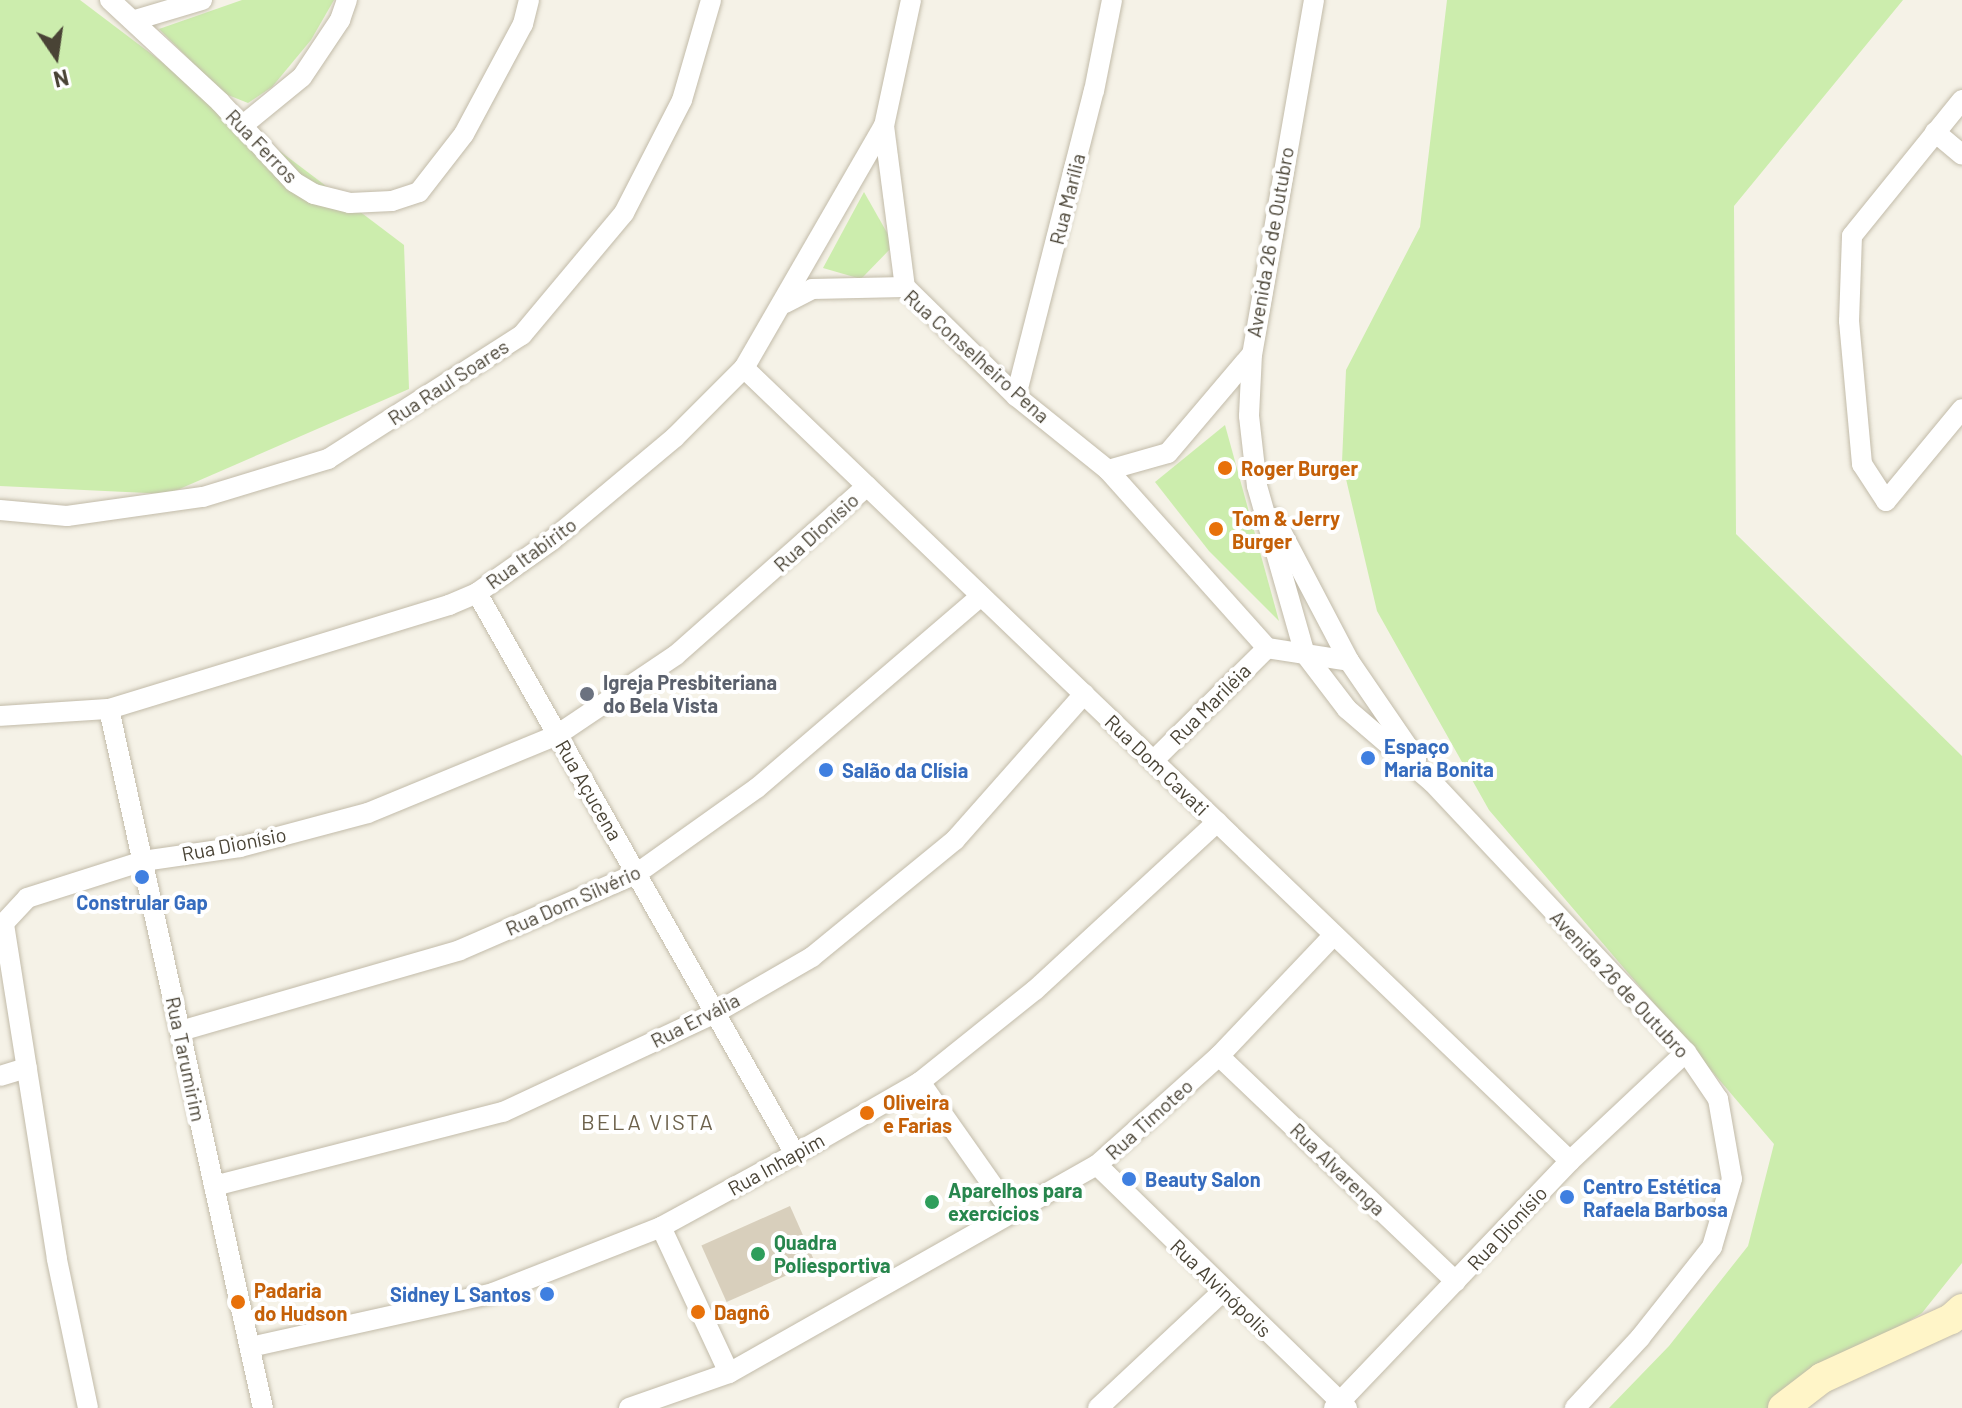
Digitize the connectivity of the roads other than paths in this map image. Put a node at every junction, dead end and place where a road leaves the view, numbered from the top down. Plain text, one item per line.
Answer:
1 (110, 0) edge
2 (202, 0) edge
3 (347, 0) edge
4 (529, 0) edge
5 (711, 0) edge
6 (911, 0) edge
7 (1112, 0) edge
8 (1314, 0) edge
9 (135, 20) junction
10 (1962, 100) edge
11 (242, 126) junction
12 (884, 126) junction
13 (1935, 132) junction
14 (1962, 155) edge
15 (905, 287) junction
16 (785, 303) junction
17 (1252, 354) junction
18 (744, 368) junction
19 (1016, 396) junction
20 (1962, 409) edge
21 (1108, 470) junction
22 (867, 486) junction
23 (1257, 486) junction
24 (0, 510) edge
25 (477, 593) junction
26 (981, 596) junction
27 (1267, 648) junction
28 (1305, 654) junction
29 (1349, 661) junction
30 (1084, 694) junction
31 (109, 709) junction
32 (0, 716) edge
33 (557, 735) junction
34 (1153, 761) junction
35 (1433, 783) junction
36 (1217, 822) junction
37 (143, 861) junction
38 (636, 874) junction
39 (1334, 935) junction
40 (715, 1013) junction
41 (180, 1031) junction
42 (1686, 1052) junction
43 (1219, 1056) junction
44 (27, 1068) junction
45 (0, 1076) edge
46 (920, 1082) junction
47 (795, 1154) junction
48 (1570, 1161) junction
49 (1097, 1165) junction
50 (214, 1186) junction
51 (1012, 1213) junction
52 (661, 1227) junction
53 (1456, 1282) junction
54 (1223, 1291) junction
55 (1962, 1309) edge
56 (250, 1347) junction
57 (729, 1373) junction
58 (1341, 1406) edge
59 (88, 1408) edge
60 (263, 1408) edge
61 (629, 1408) edge
62 (1098, 1408) edge
63 (1575, 1408) edge
64 (1783, 1408) edge

1 - 9 street, Rua Ferros
2 - 9 street
3 - 11 street
4 - 11 street, Rua Ferros
5 - 24 street, Rua Raul Soares
6 - 12 street, Rua Itabirito
7 - 19 street, Rua Marília
8 - 17 street, Avenida 26 de Outubro
9 - 11 street, Rua Ferros
10 - 13 street
12 - 15 street, Rua Itabirito
12 - 16 street, Rua Itabirito
13 - 14 street
13 - 20 street
15 - 16 street, Rua Conselheiro Pena
15 - 19 street, Rua Conselheiro Pena
16 - 18 street, Rua Itabirito
17 - 21 street
17 - 23 street, Avenida 26 de Outubro
18 - 22 street, Rua Dom Cavati
18 - 25 street, Rua Itabirito
19 - 21 street, Rua Conselheiro Pena
21 - 27 street, Rua Conselheiro Pena
22 - 26 street, Rua Dom Cavati
22 - 33 street, Rua Dionísio
23 - 28 street, Avenida 26 de Outubro
23 - 29 street, Avenida 26 de Outubro
25 - 31 street, Rua Itabirito
25 - 33 street, Rua Açucena
26 - 30 street, Rua Dom Cavati
26 - 38 street, Rua Dom Silvério
27 - 28 street
27 - 34 street, Rua Mariléia
28 - 29 street
28 - 35 street, Avenida 26 de Outubro
29 - 35 street, Avenida 26 de Outubro
30 - 34 street, Rua Dom Cavati
30 - 40 street, Rua Ervália
31 - 32 street, Rua Itabirito
31 - 37 street, Rua Tarumirim
33 - 37 street, Rua Dionísio
33 - 38 street, Rua Açucena
34 - 36 street, Rua Dom Cavati
35 - 42 street, Avenida 26 de Outubro
36 - 39 street, Rua Dom Cavati
36 - 46 street, Rua Inhapim
37 - 41 street, Rua Tarumirim
37 - 44 street, Rua Dionísio
38 - 40 street, Rua Açucena
38 - 41 street, Rua Dom Silvério
39 - 43 street, Rua Timoteo
39 - 48 street, Rua Dom Cavati
40 - 47 street, Rua Açucena
40 - 50 street, Rua Ervália
41 - 50 street, Rua Tarumirim
42 - 48 street, Rua Dionísio
42 - 63 street, Avenida 26 de Outubro
43 - 49 street, Rua Timoteo
43 - 53 street, Rua Alvarenga
44 - 45 street
44 - 59 street, Rua Dionísio
46 - 47 street, Rua Inhapim
46 - 51 street
47 - 52 street, Rua Inhapim
48 - 53 street, Rua Dionísio
49 - 51 street, Rua Timoteo
49 - 54 street, Rua Alvinópolis
50 - 56 street, Rua Tarumirim
51 - 57 street, Rua Timoteo
52 - 56 street, Rua Inhapim
52 - 57 street
53 - 58 street, Rua Dionísio
54 - 58 street, Rua Alvinópolis
54 - 62 street
55 - 64 main road
56 - 60 street, Rua Tarumirim
57 - 61 street, Rua Timoteo

